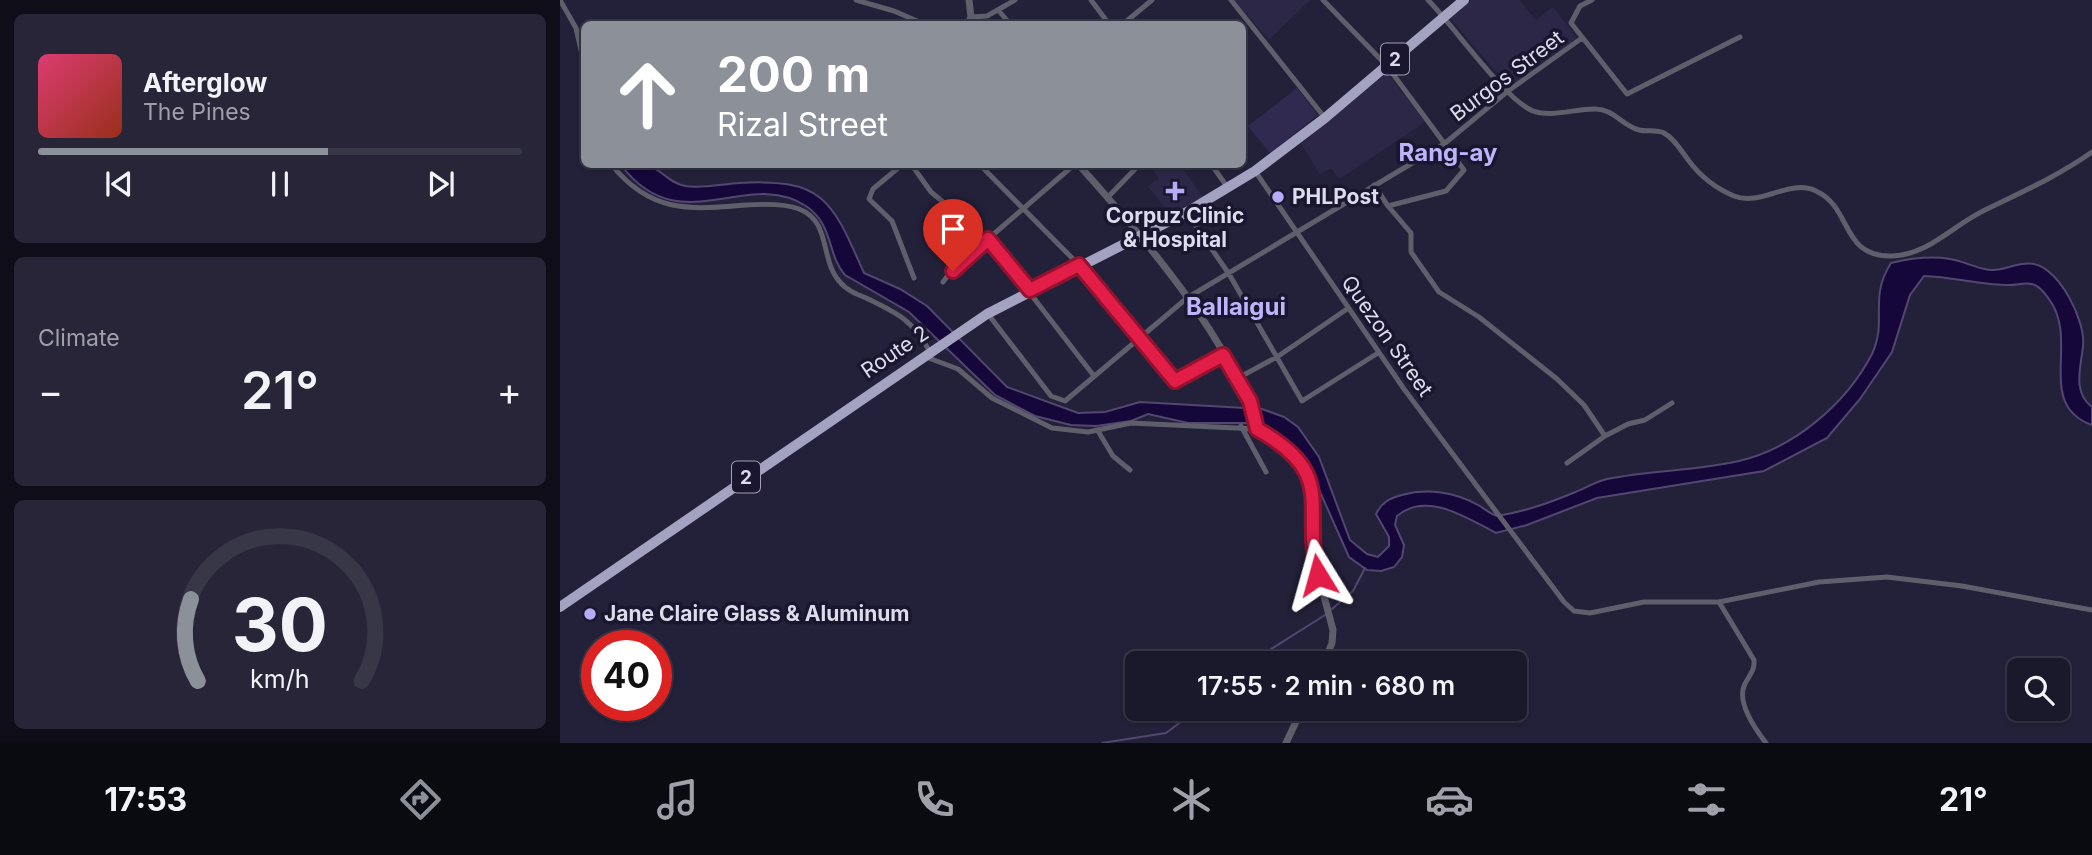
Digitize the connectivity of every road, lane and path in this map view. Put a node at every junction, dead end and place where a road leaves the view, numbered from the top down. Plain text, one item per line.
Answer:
1 (560, 0) edge
2 (856, 0) edge
3 (969, 0) edge
4 (1015, 0) edge
5 (1091, 0) edge
6 (1152, 0) edge
7 (1231, 0) edge
8 (1323, 0) edge
9 (1428, 0) edge
10 (1464, 0) edge
11 (1592, 0) edge
12 (999, 11) junction
13 (1444, 16) junction
14 (917, 21) edge
15 (970, 21) edge
16 (1007, 21) edge
17 (1107, 21) edge
18 (1128, 21) edge
19 (1740, 37) dead end
20 (1582, 38) junction
21 (581, 50) edge
22 (1387, 66) junction
23 (1508, 91) junction
24 (1325, 118) junction
25 (1444, 144) junction
26 (2090, 156) edge
27 (615, 168) edge
28 (899, 168) edge
29 (914, 168) edge
30 (983, 168) edge
31 (1071, 168) edge
32 (1080, 168) edge
33 (1136, 168) edge
34 (1214, 168) edge
35 (1255, 171) junction
36 (1374, 185) junction
37 (1228, 189) junction
38 (1108, 197) junction
39 (1388, 205) junction
40 (1022, 209) junction
41 (1187, 212) junction
42 (1297, 233) junction
43 (1140, 236) junction
44 (988, 239) junction
45 (1079, 265) junction
46 (1229, 274) junction
47 (914, 278) dead end
48 (943, 282) dead end
49 (1030, 290) junction
50 (1187, 298) junction
51 (1347, 309) junction
52 (987, 314) junction
53 (1140, 338) junction
54 (929, 352) junction
55 (1378, 352) junction
56 (1223, 355) junction
57 (1277, 358) junction
58 (1094, 376) junction
59 (1238, 378) junction
60 (1672, 403) dead end
61 (1256, 425) junction
62 (1241, 426) junction
63 (1098, 431) junction
64 (1605, 436) junction
65 (1567, 463) dead end
66 (1130, 470) dead end
67 (1266, 472) dead end
68 (1719, 602) junction
69 (560, 607) edge
70 (2092, 610) edge
71 (1329, 651) edge
72 (1296, 721) edge
73 (1286, 743) edge
74 (1766, 743) edge

1 - 21 street
2 - 14 street
3 - 15 street
4 - 12 street
5 - 17 street
6 - 18 street
7 - 24 street
8 - 22 street
9 - 13 street
10 - 13 highway, Route 2 / 2
11 - 20 street
12 - 15 street
12 - 16 street
13 - 22 highway, Route 2 / 2
13 - 23 street
19 - 20 street
20 - 23 street, Burgos Street
22 - 24 highway, Route 2 / 2
22 - 25 street
23 - 25 street, Burgos Street
23 - 26 street
24 - 35 highway, Route 2 / 2
25 - 36 street, Burgos Street
25 - 39 street
27 - 54 street
28 - 47 street
29 - 44 street
30 - 40 street
31 - 40 street
32 - 38 street
33 - 38 street
34 - 37 street
35 - 37 highway, Route 2 / 2
35 - 42 street, Quezon Street
36 - 39 street
36 - 42 street, Burgos Street
37 - 41 highway, Route 2 / 2
38 - 43 street
39 - 64 street
40 - 44 street
40 - 45 street
41 - 43 highway, Route 2 / 2
41 - 46 street
42 - 46 street, Burgos Street
42 - 51 street, Quezon Street
43 - 45 highway, Route 2 / 2
43 - 50 street
44 - 48 street
44 - 49 street
45 - 49 highway, Route 2 / 2
45 - 53 street
46 - 50 street, Burgos Street
46 - 57 street
49 - 52 highway, Route 2 / 2
49 - 58 street
50 - 53 street, Burgos Street
50 - 56 street
51 - 55 street, Quezon Street
51 - 57 street
52 - 54 highway, Route 2 / 2
52 - 58 street, Burgos Street
53 - 56 street
53 - 58 street, Burgos Street
54 - 63 street
54 - 69 highway, Route 2 / 2
55 - 57 street
55 - 68 street, Quezon Street
56 - 59 street
57 - 59 street
59 - 61 street
60 - 64 street
61 - 62 street
61 - 71 street
62 - 63 street
62 - 67 street
63 - 66 street
64 - 65 street
68 - 70 street, Quezon Street
68 - 74 street
72 - 73 street

